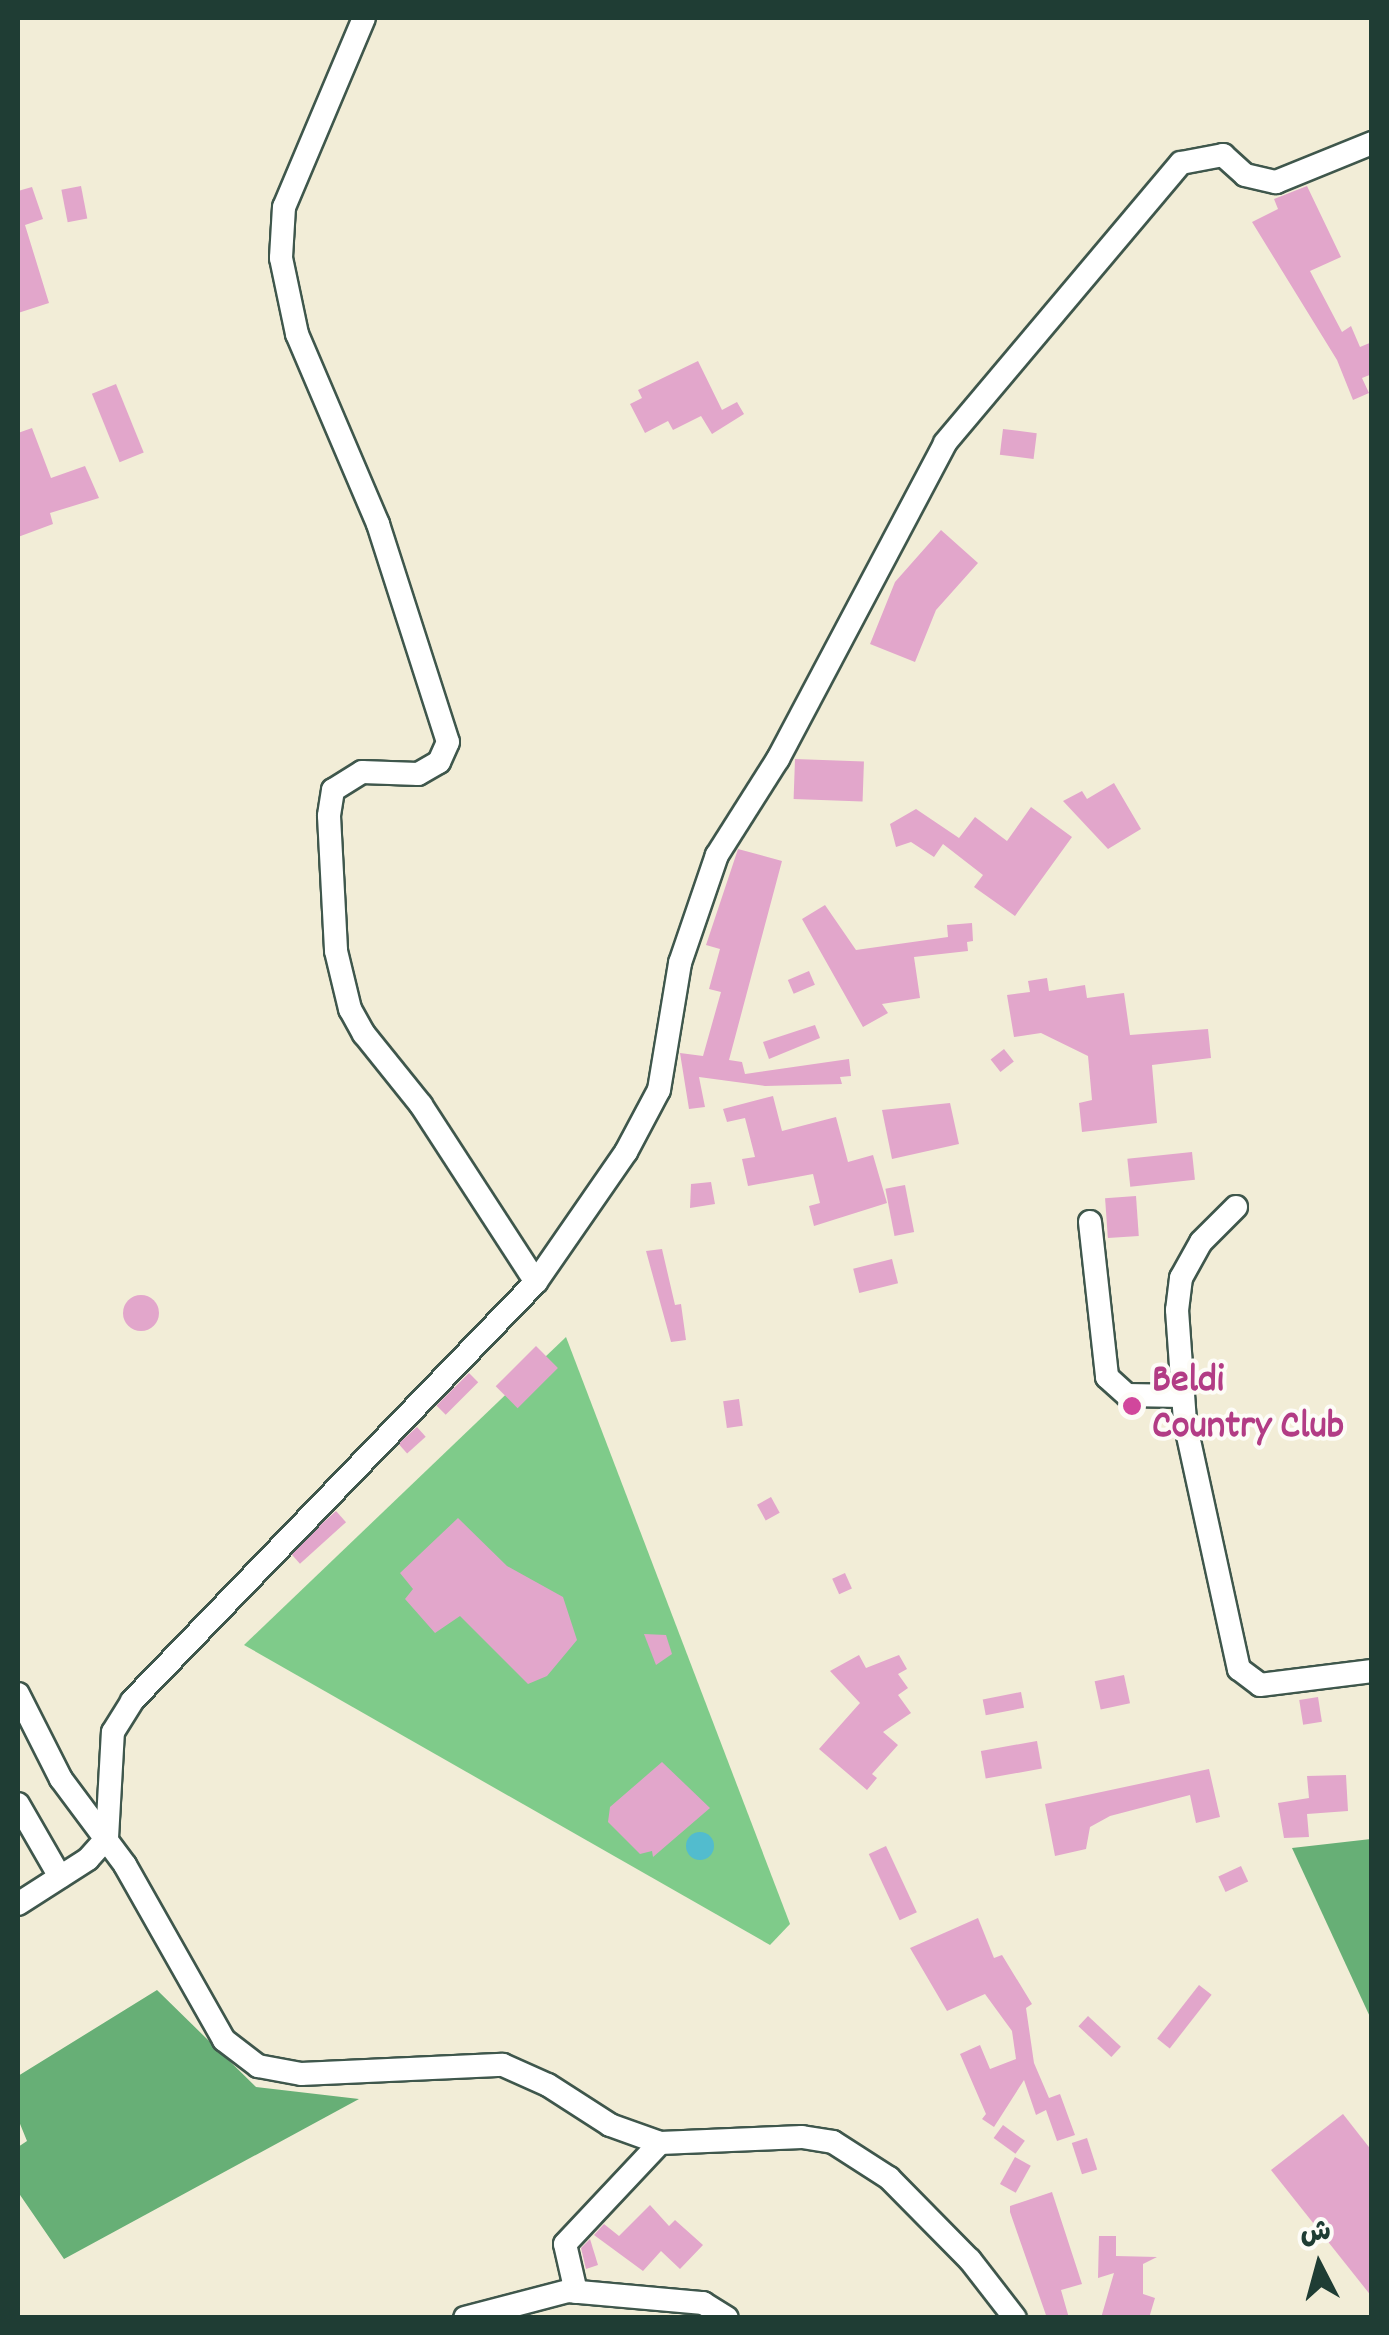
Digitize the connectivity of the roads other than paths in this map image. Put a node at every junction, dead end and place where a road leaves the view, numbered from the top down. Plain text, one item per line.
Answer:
1 (364, 18) edge
2 (1372, 143) edge
3 (1236, 1207) dead end
4 (1090, 1222) dead end
5 (536, 1282) junction
6 (1182, 1396) junction
7 (1372, 1671) edge
8 (18, 1694) edge
9 (18, 1804) edge
10 (107, 1838) junction
11 (60, 1877) junction
12 (18, 1904) edge
13 (660, 2143) junction
14 (576, 2292) junction
15 (465, 2318) edge
16 (728, 2318) edge
17 (1015, 2318) edge

1 - 5 street
2 - 5 street
3 - 6 street
4 - 6 street
5 - 10 street
6 - 7 street
8 - 10 street
9 - 11 street
10 - 11 street
10 - 13 street
11 - 12 street
13 - 14 street
13 - 17 street
14 - 15 street
14 - 16 street

